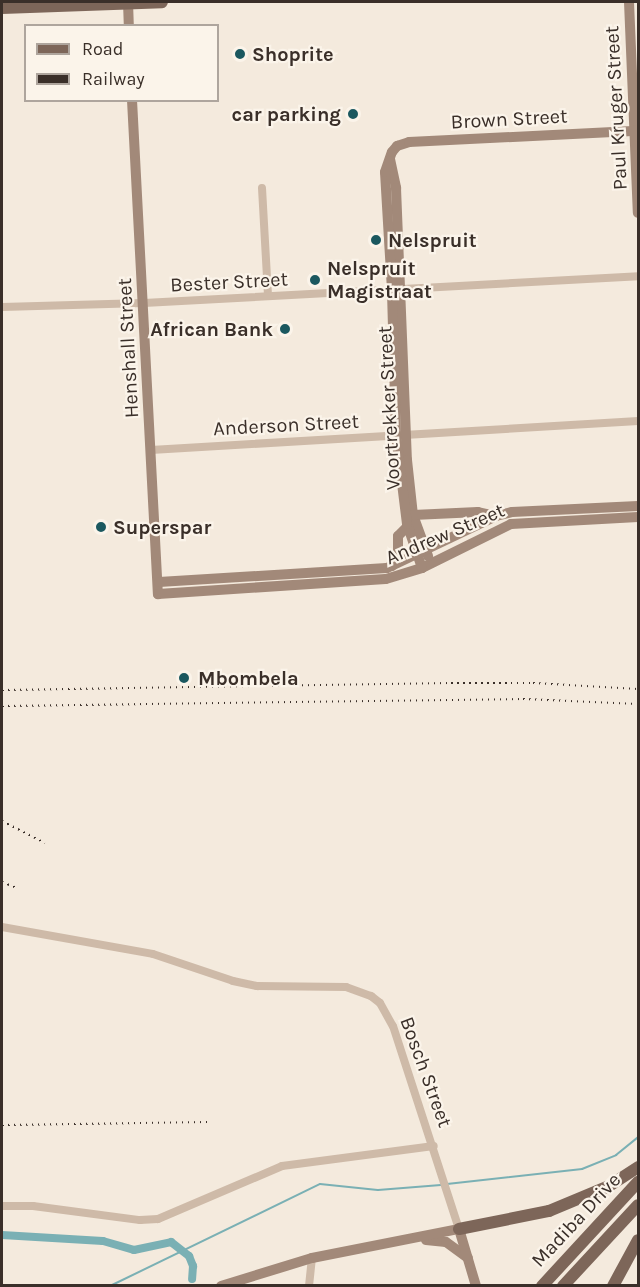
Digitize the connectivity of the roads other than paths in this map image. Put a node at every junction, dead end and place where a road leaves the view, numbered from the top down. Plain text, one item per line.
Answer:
1 (162, 2) edge
2 (628, 2) edge
3 (128, 3) edge
4 (2, 8) edge
5 (129, 24) edge
6 (132, 102) edge
7 (636, 131) edge
8 (390, 159) joint
9 (262, 189) dead end
10 (639, 213) edge
11 (639, 276) edge
12 (397, 289) junction
13 (268, 296) junction
14 (144, 303) junction
15 (2, 308) edge
16 (639, 421) edge
17 (400, 435) junction
18 (151, 450) junction
19 (639, 506) edge
20 (413, 515) junction
21 (496, 516) junction
22 (639, 517) edge
23 (407, 526) junction
24 (421, 552) junction
25 (427, 566) junction
26 (392, 567) junction
27 (159, 588) junction
28 (2, 927) edge
29 (434, 1146) junction
30 (639, 1167) edge
31 (639, 1182) edge
32 (639, 1205) edge
33 (2, 1206) edge
34 (459, 1229) junction
35 (407, 1239) junction
36 (639, 1240) edge
37 (312, 1258) junction
38 (468, 1259) junction
39 (221, 1286) edge
40 (309, 1286) edge
41 (476, 1286) edge
42 (542, 1286) edge
43 (563, 1286) edge
44 (613, 1286) edge

1 - 3 main road
2 - 7 street, Paul Kruger Street
3 - 4 main road
3 - 5 street
6 - 14 street, Henshall Street
7 - 8 street, Brown Street
7 - 10 street, Paul Kruger Street
8 - 12 street, Voortrekker Street
9 - 13 street
11 - 12 street, Bester Street
12 - 13 street, Bester Street
12 - 17 street, Voortrekker Street
13 - 14 street, Bester Street
14 - 15 street, Bester Street
14 - 18 street, Henshall Street
16 - 17 street, Anderson Street
17 - 18 street, Anderson Street
17 - 20 street, Voortrekker Street
17 - 23 street, Voortrekker Street
18 - 27 street, Henshall Street
19 - 21 street, Andrew Street
20 - 21 street
20 - 24 street, Voortrekker Street
21 - 24 street, Andrew Street
22 - 25 street, Andrew Street
23 - 24 street, Voortrekker Street
23 - 26 street
24 - 25 street, Voortrekker Street
24 - 26 street, Andrew Street
25 - 27 street, Andrew Street
26 - 27 street, Andrew Street
28 - 29 street, Bosch Street
29 - 33 street
29 - 34 street, Bosch Street
30 - 34 main road
31 - 42 main road, Madiba Drive
32 - 43 main road, Madiba Drive
34 - 35 street
34 - 38 street, Bosch Street
35 - 37 street
35 - 38 street
36 - 44 main road
37 - 39 street
37 - 40 street
38 - 41 street, Bosch Street

